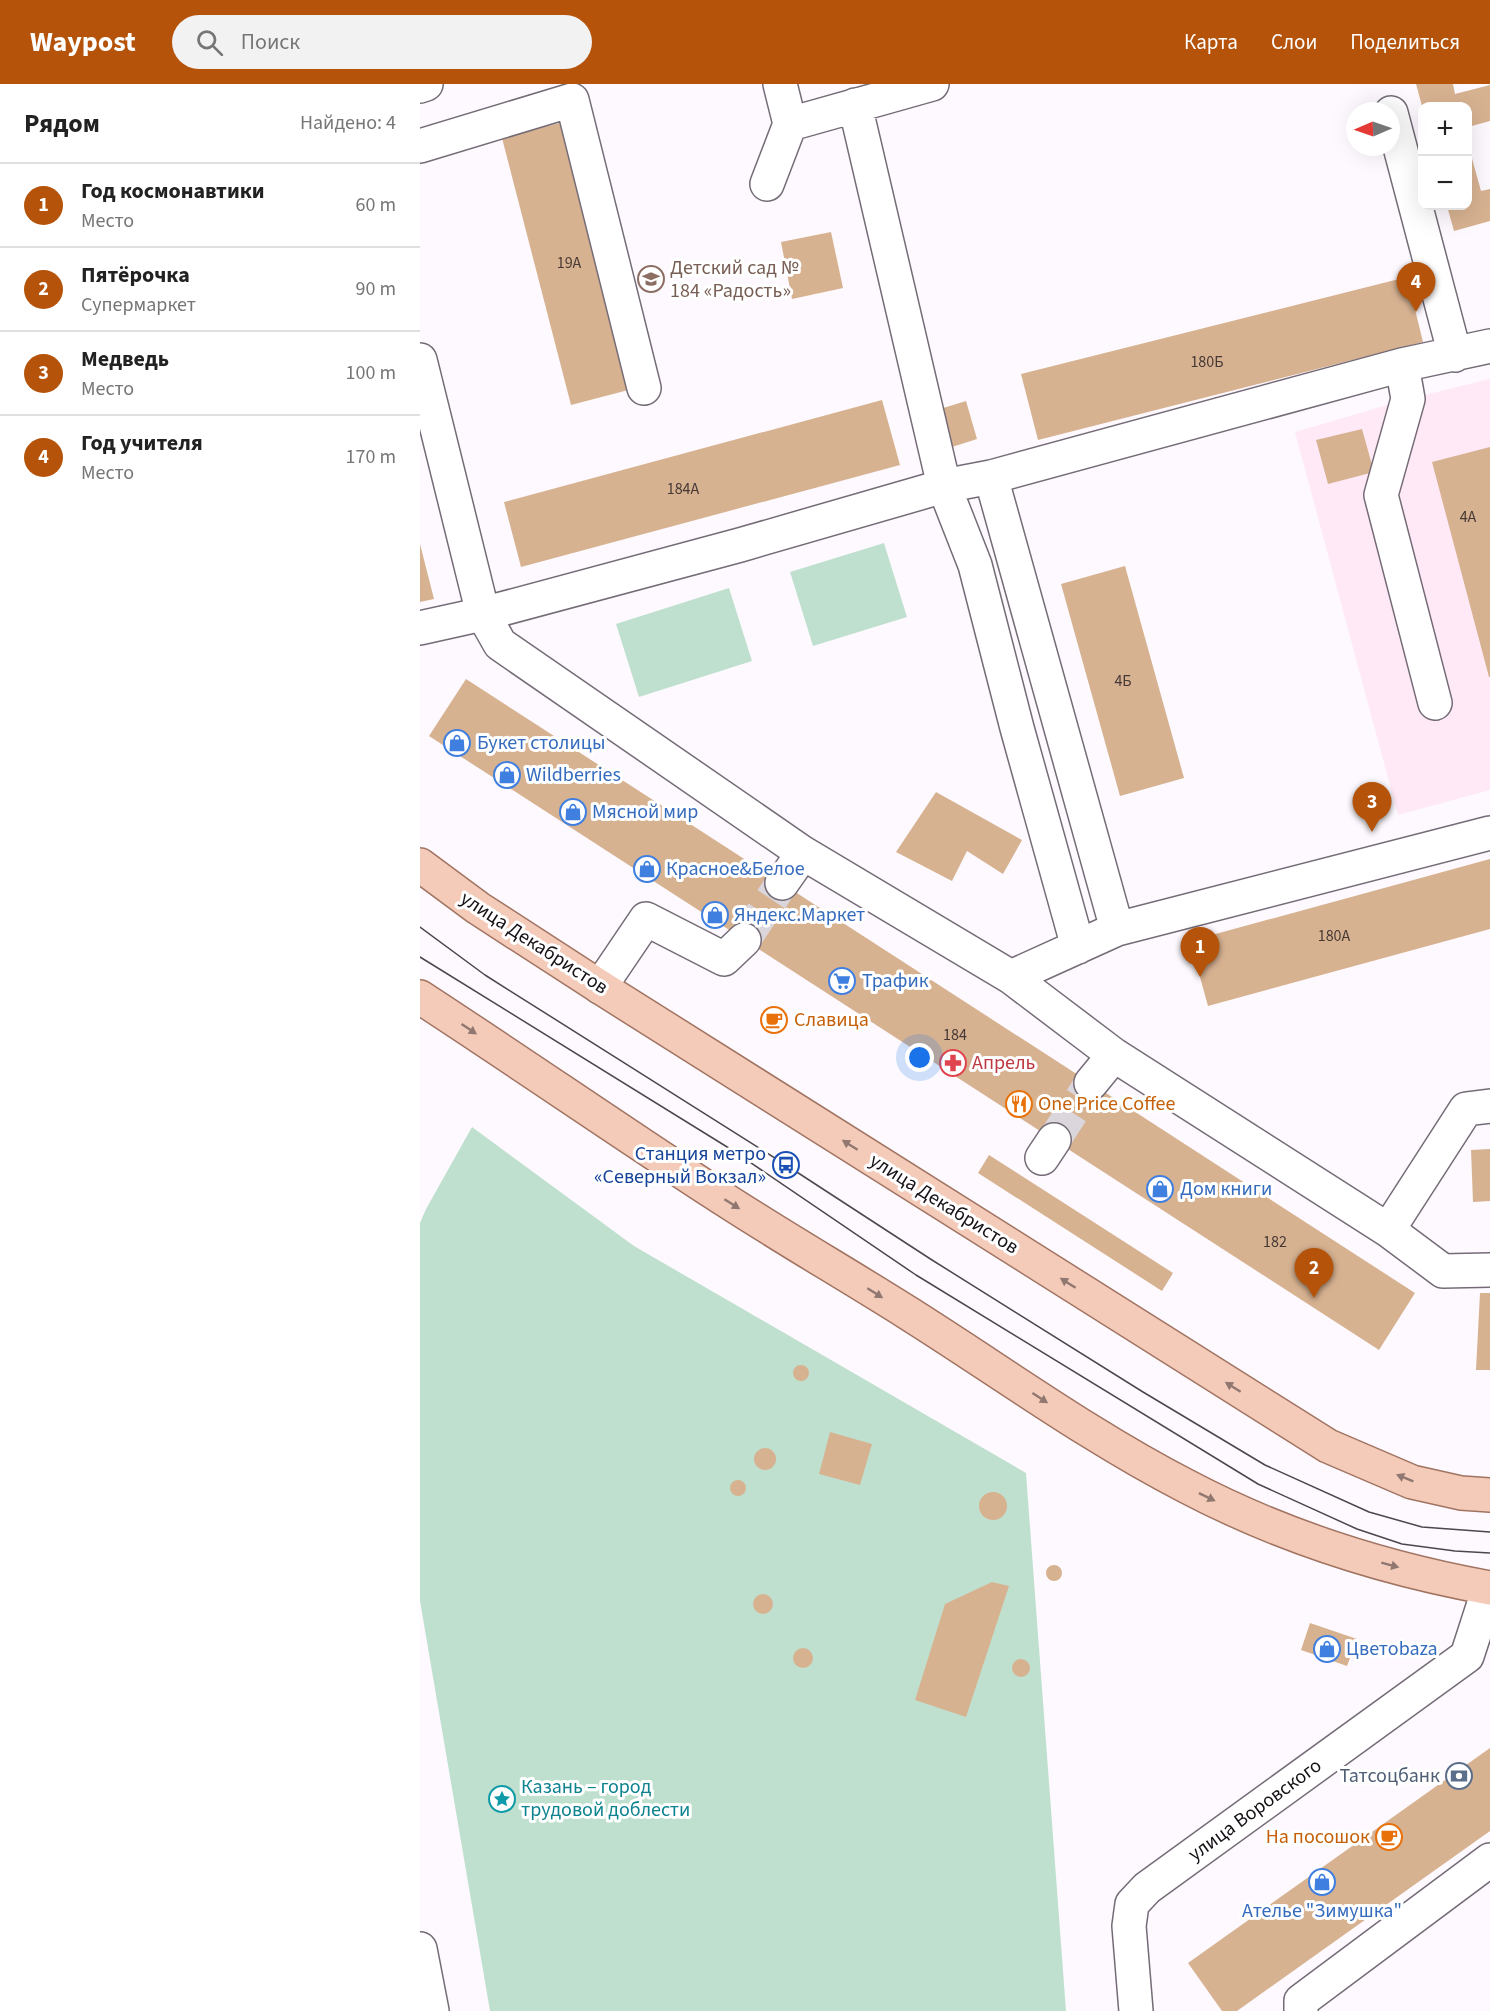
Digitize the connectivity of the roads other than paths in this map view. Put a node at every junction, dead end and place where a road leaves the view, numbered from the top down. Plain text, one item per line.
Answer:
1 (426, 84) edge
2 (780, 84) edge
3 (932, 84) edge
4 (420, 86) edge
5 (855, 105) junction
6 (790, 124) junction
7 (1400, 145) edge
8 (420, 146) edge
9 (767, 184) dead end
10 (1490, 346) edge
11 (1455, 355) junction
12 (420, 360) edge
13 (1402, 365) junction
14 (644, 388) dead end
15 (992, 477) junction
16 (944, 486) junction
17 (483, 614) junction
18 (420, 628) edge
19 (1435, 704) dead end
20 (1490, 833) edge
21 (803, 853) junction
22 (420, 865) edge
23 (782, 883) tunnel mouth
24 (1117, 929) junction
25 (744, 940) tunnel mouth
26 (1078, 947) junction
27 (1011, 977) junction
28 (600, 987) junction
29 (420, 996) edge
30 (1114, 1055) junction
31 (1091, 1083) tunnel mouth
32 (1490, 1106) edge
33 (1388, 1230) junction
34 (1490, 1270) edge
35 (1490, 1495) edge
36 (1489, 1588) edge
37 (1490, 1860) edge
38 (420, 1950) edge
39 (432, 2011) edge
40 (1136, 2011) edge
41 (1301, 2011) edge

1 - 4 street
2 - 6 street
3 - 5 street
5 - 6 street
5 - 16 street
6 - 9 street
7 - 11 street
8 - 14 street
10 - 11 street
11 - 13 street
12 - 17 street
13 - 15 street
13 - 19 street
15 - 16 street
15 - 24 street
16 - 17 street
16 - 26 street
17 - 18 street
17 - 21 street
20 - 24 street
21 - 23 street
21 - 27 street
22 - 28 main road, улица Декабристов
24 - 26 street
25 - 28 street
26 - 27 street
27 - 30 street
35 -> 28 main road, улица Декабристов
29 -> 36 main road
30 - 31 street
30 - 33 street
32 - 33 street
33 - 34 street
36 - 40 street, улица Воровского
37 - 41 street
38 - 39 street

